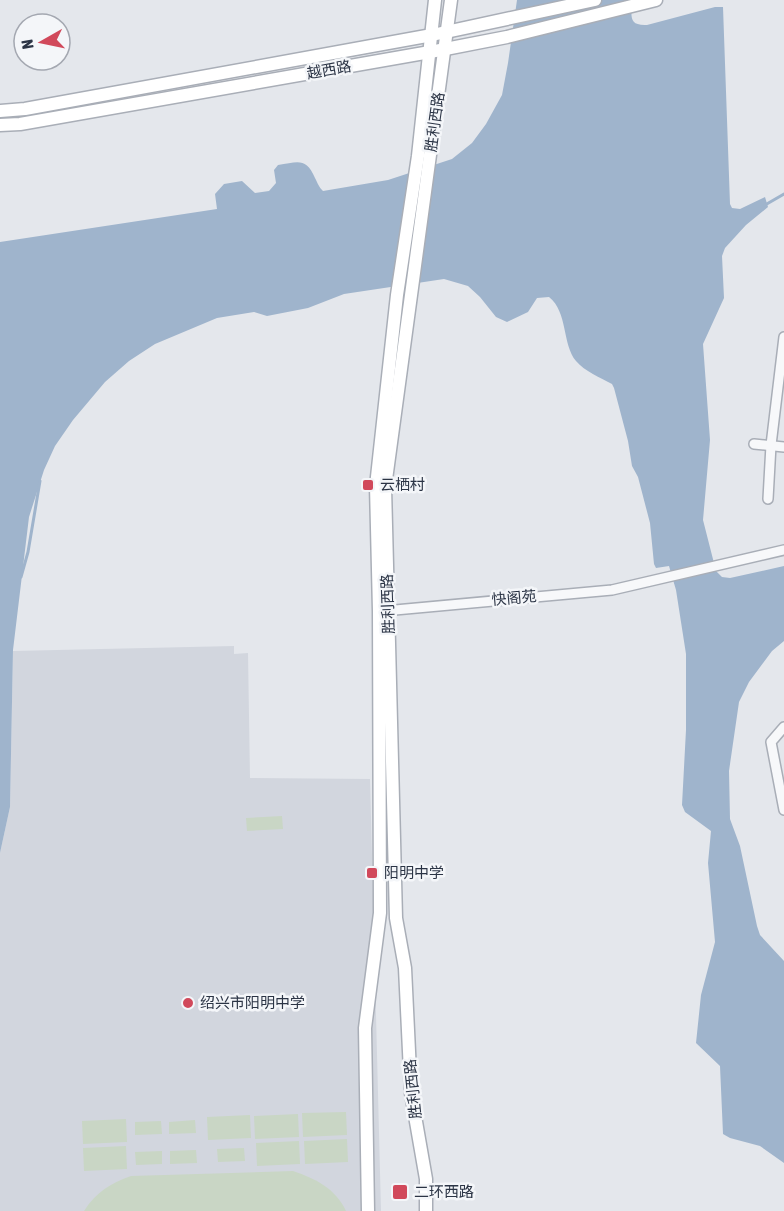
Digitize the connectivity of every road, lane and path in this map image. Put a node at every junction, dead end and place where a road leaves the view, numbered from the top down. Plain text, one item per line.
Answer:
1 (435, 0) edge
2 (451, 0) edge
3 (595, 0) edge
4 (656, 0) edge
5 (447, 32) junction
6 (432, 35) junction
7 (445, 49) junction
8 (430, 52) junction
9 (0, 111) edge
10 (0, 126) edge
11 (424, 158) junction
12 (784, 337) edge
13 (754, 444) dead end
14 (771, 445) junction
15 (784, 447) edge
16 (768, 499) dead end
17 (784, 550) edge
18 (384, 611) junction
19 (784, 727) edge
20 (784, 810) edge
21 (368, 1211) edge
22 (426, 1211) edge

1 - 6 main road, 胜利西路
2 - 5 main road, 胜利西路
3 - 5 main road, 越西路
4 - 7 main road, 越西路
5 - 6 main road, 越西路
5 - 7 main road, 胜利西路
6 - 8 main road, 胜利西路
6 - 9 main road, 越西路
7 - 8 main road, 越西路
7 - 11 main road, 胜利西路
8 - 10 main road, 越西路
8 - 11 main road, 胜利西路
11 - 18 main road, 胜利西路
11 - 18 main road, 胜利西路
12 - 14 street
13 - 14 street
14 - 15 street
14 - 16 street
17 - 18 street, 快阁苑
18 - 21 main road, 胜利西路
18 - 22 main road, 胜利西路
19 - 20 street

